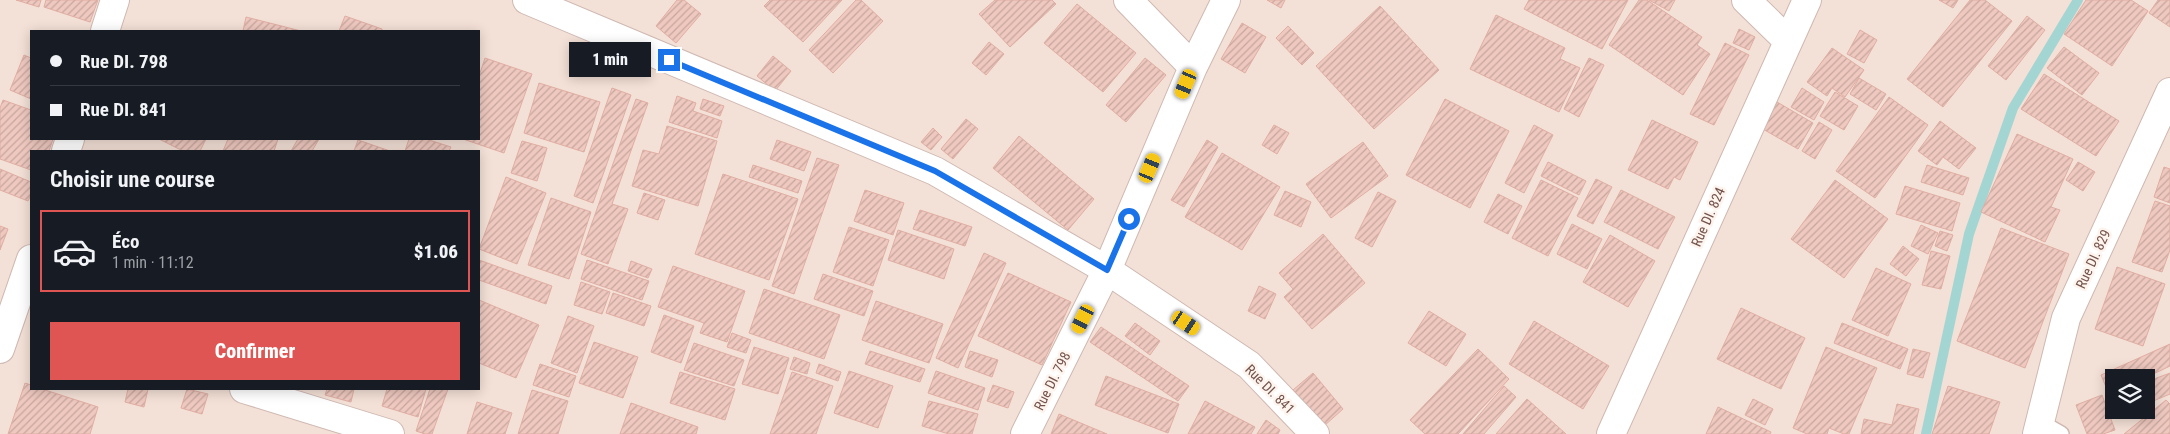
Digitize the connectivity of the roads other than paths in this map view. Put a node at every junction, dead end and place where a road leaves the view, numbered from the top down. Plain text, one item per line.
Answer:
1 (115, 0) edge
2 (527, 0) edge
3 (1128, 0) edge
4 (1226, 0) edge
5 (1746, 0) edge
6 (1807, 0) edge
7 (104, 30) edge
8 (1787, 40) junction
9 (1193, 67) junction
10 (2170, 92) edge
11 (30, 262) edge
12 (1107, 270) junction
13 (15, 318) edge
14 (0, 349) edge
15 (247, 390) edge
16 (2046, 430) edge
17 (390, 434) edge
18 (1025, 434) edge
19 (1315, 434) edge
20 (1611, 434) edge

1 - 7 street
2 - 12 street, Rue DI. 841
3 - 9 street
4 - 9 street, Rue DI. 798
5 - 8 street
6 - 8 street, Rue DI. 824
8 - 20 street, Rue DI. 824
9 - 12 street, Rue DI. 798
10 - 16 street, Rue DI. 829
11 - 13 street
12 - 18 street, Rue DI. 798
12 - 19 street, Rue DI. 841
13 - 14 street
15 - 17 street

